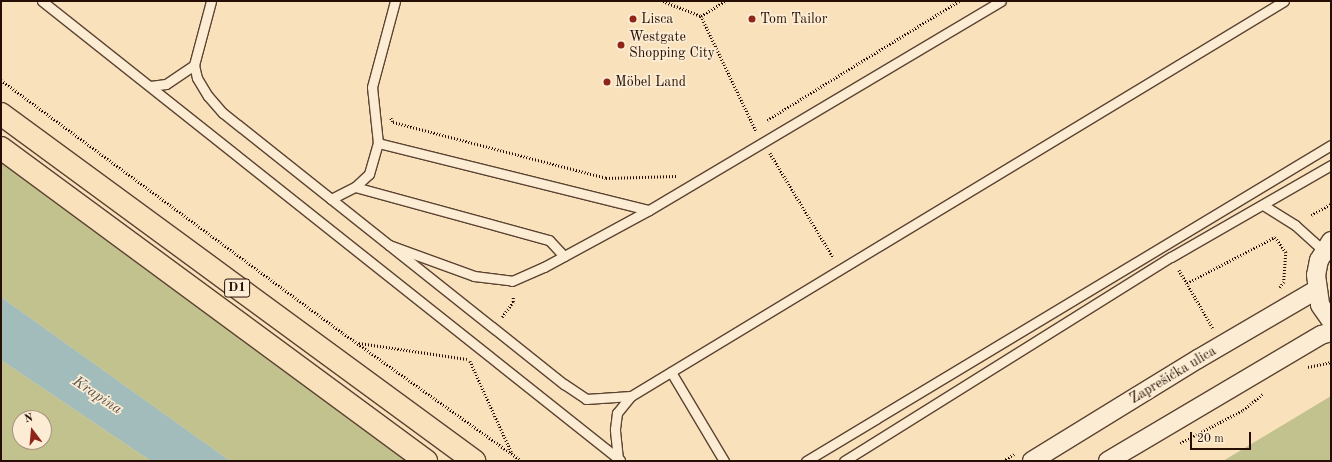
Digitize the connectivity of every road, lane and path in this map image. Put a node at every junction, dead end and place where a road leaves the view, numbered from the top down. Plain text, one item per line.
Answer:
1 (42, 1) edge
2 (211, 1) edge
3 (395, 1) edge
4 (663, 1) edge
5 (725, 1) edge
6 (959, 1) edge
7 (1001, 1) edge
8 (1284, 1) edge
9 (194, 65) junction
10 (1, 80) edge
11 (150, 86) junction
12 (1, 114) edge
13 (389, 115) dead end
14 (748, 133) dead end
15 (378, 143) junction
16 (1331, 145) edge
17 (1, 148) edge
18 (1331, 165) edge
19 (681, 176) dead end
20 (355, 188) junction
21 (331, 199) junction
22 (1331, 204) edge
23 (1264, 205) junction
24 (649, 210) junction
25 (1311, 215) dead end
26 (1275, 238) dead end
27 (389, 245) junction
28 (1327, 246) edge
29 (564, 256) junction
30 (1171, 257) junction
31 (1187, 283) junction
32 (1316, 290) junction
33 (1331, 321) edge
34 (1215, 332) dead end
35 (1331, 332) edge
36 (358, 343) junction
37 (469, 359) dead end
38 (1331, 362) edge
39 (1302, 368) dead end
40 (671, 372) junction
41 (1266, 392) dead end
42 (631, 396) junction
43 (1174, 447) dead end
44 (620, 460) edge
45 (426, 461) edge
46 (474, 461) edge
47 (522, 461) edge
48 (724, 461) edge
49 (806, 461) edge
50 (844, 461) edge
51 (1032, 461) edge
52 (1108, 461) edge

1 - 11 lane
2 - 9 lane
3 - 15 lane
4 - 5 path
6 - 14 path
7 - 24 lane
8 - 40 lane
9 - 11 lane
9 - 21 lane
10 - 36 path
11 - 44 lane
12 - 46 main road, D1
13 - 19 path
15 - 20 lane
15 - 24 lane
16 - 49 lane
17 - 45 main road, D1
18 - 23 lane
20 - 21 lane
20 - 29 lane
21 - 27 lane
22 - 25 path
23 - 28 lane
23 - 30 lane
24 - 29 lane
26 - 31 path
27 - 29 lane
27 - 42 lane
28 - 32 street
30 - 31 path
30 - 50 lane
31 - 34 path
32 - 33 street
32 - 51 street, Zaprešićka ulica
35 - 52 street
36 - 37 path
36 - 47 path
38 - 39 path
40 - 42 lane
40 - 48 lane
41 - 43 path
42 - 44 lane

